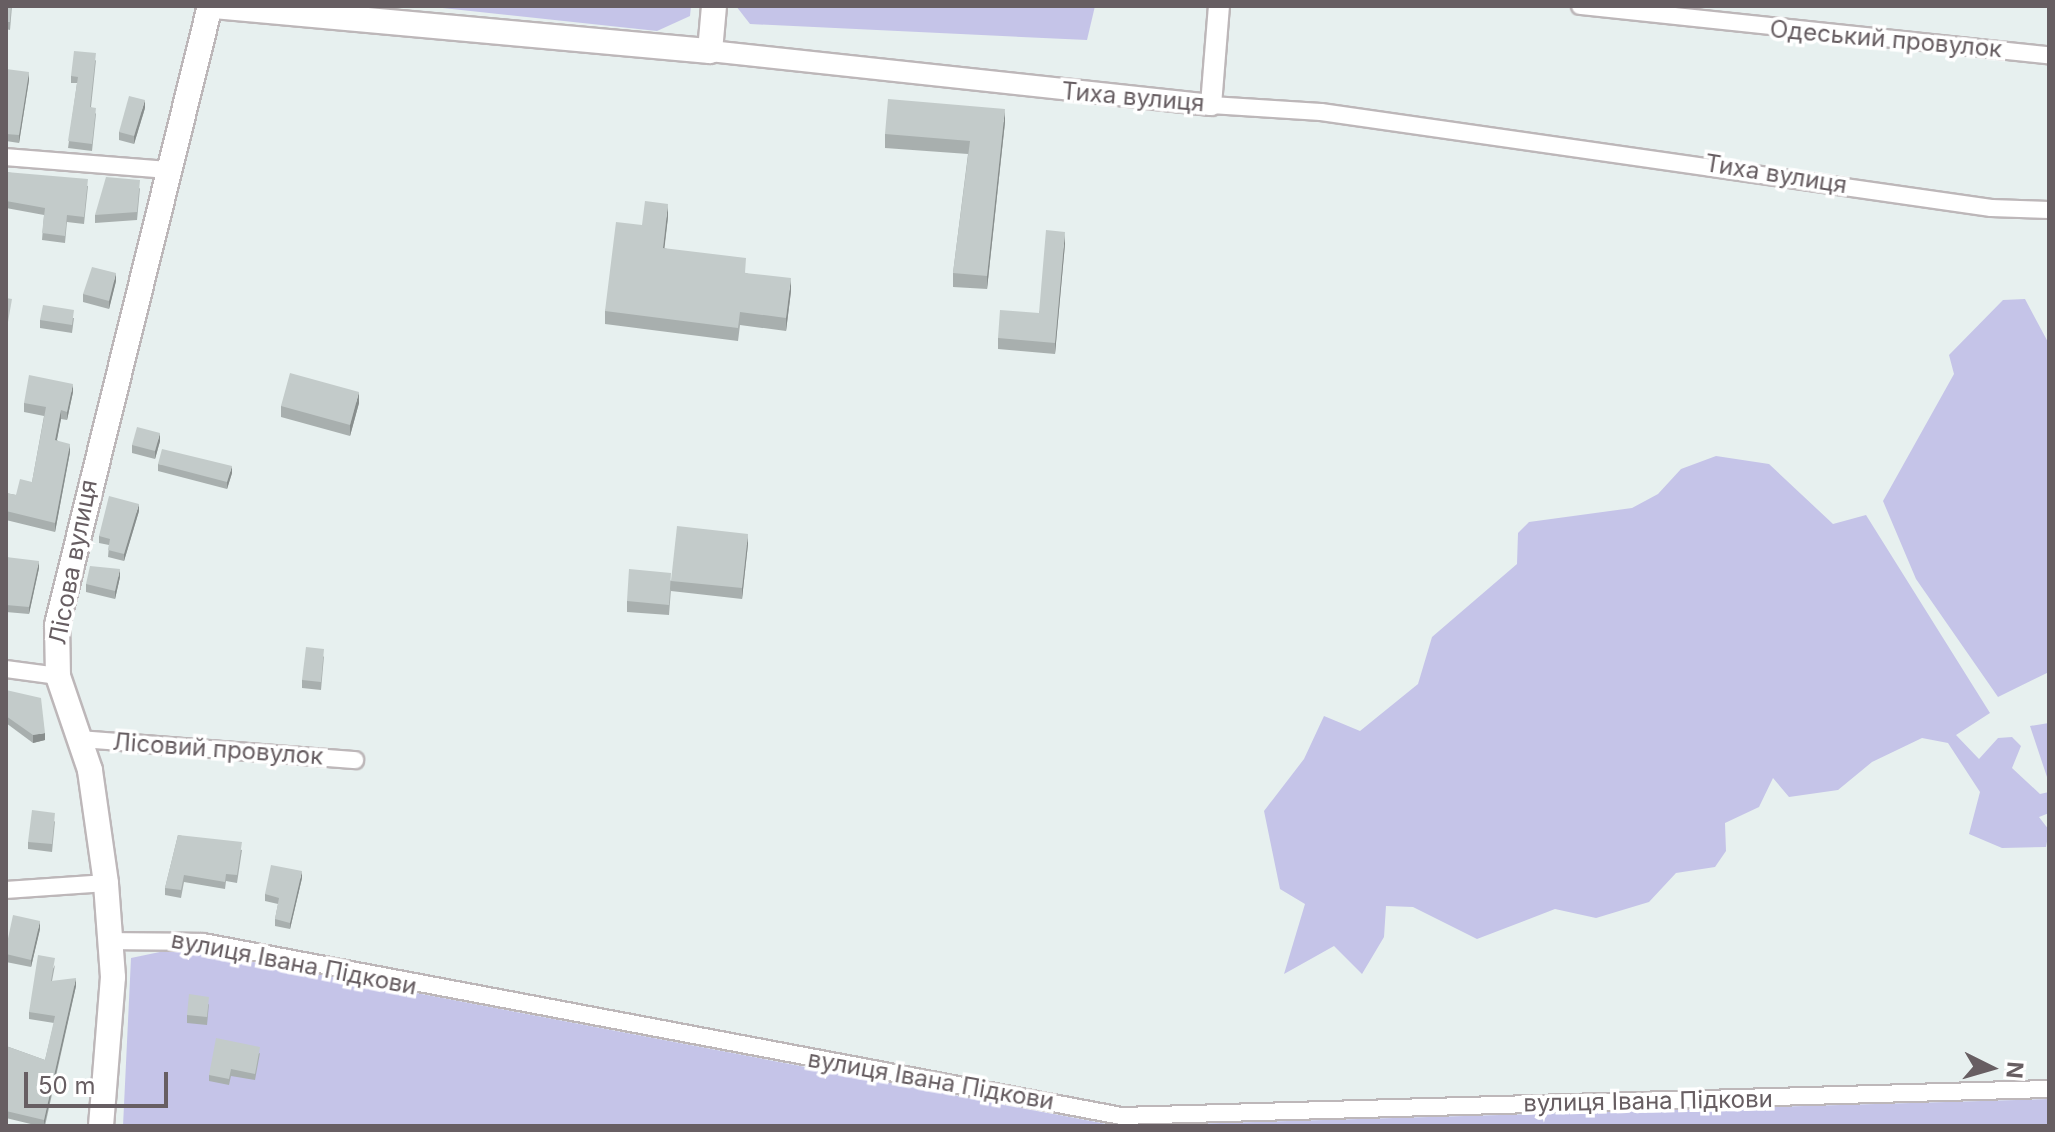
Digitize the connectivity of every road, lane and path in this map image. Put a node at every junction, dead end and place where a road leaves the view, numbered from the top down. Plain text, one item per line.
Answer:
1 (212, 6) edge
2 (714, 6) edge
3 (1219, 6) edge
4 (1580, 6) edge
5 (710, 51) junction
6 (2049, 55) edge
7 (1211, 105) junction
8 (6, 157) edge
9 (166, 170) junction
10 (2049, 210) edge
11 (6, 669) edge
12 (58, 676) junction
13 (80, 739) junction
14 (355, 760) dead end
15 (106, 883) junction
16 (6, 890) edge
17 (111, 941) junction
18 (2049, 1089) edge
19 (101, 1126) edge

1 - 5 main road, Тиха вулиця
1 - 9 main road, Лісова вулиця
2 - 5 main road
3 - 7 street
4 - 6 street, Одеський провулок
5 - 7 street, Тиха вулиця
7 - 10 street, Тиха вулиця
8 - 9 street
9 - 12 main road, Лісова вулиця
11 - 12 street
12 - 13 main road, Лісова вулиця
13 - 14 street, Лісовий провулок
13 - 15 main road, Лісова вулиця
15 - 16 street
15 - 17 main road, Лісова вулиця
17 - 18 street, вулиця Івана Підкови
17 - 19 main road, Лісова вулиця

